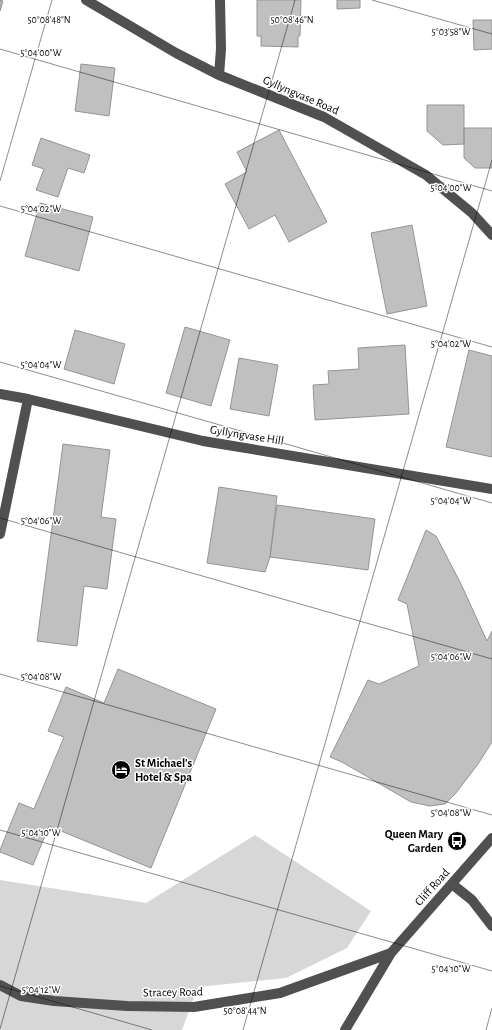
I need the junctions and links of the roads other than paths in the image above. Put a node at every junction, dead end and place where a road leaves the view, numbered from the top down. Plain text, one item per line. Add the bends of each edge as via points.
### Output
1 (86, 0) edge
2 (220, 0) edge
3 (219, 75) junction
4 (492, 235) edge
5 (0, 394) edge
6 (28, 400) junction
7 (492, 489) edge
8 (0, 534) edge
9 (492, 838) edge
10 (452, 884) junction
11 (492, 926) edge
12 (391, 952) junction
13 (0, 985) edge
14 (346, 1030) edge

1 - 3 street, Gyllyngvase Road
2 - 3 street
3 - 4 street, Gyllyngvase Road via 324,117 426,175 472,213
5 - 6 street, Gyllyngvase Hill
6 - 7 street, Gyllyngvase Hill via 203,441
6 - 8 street
9 - 10 street, Cliff Road
10 - 11 street via 472,900
10 - 12 street, Cliff Road
12 - 13 street, Stracey Road via 280,993 194,1007 54,1001 21,996
12 - 14 street, Cliff Road

